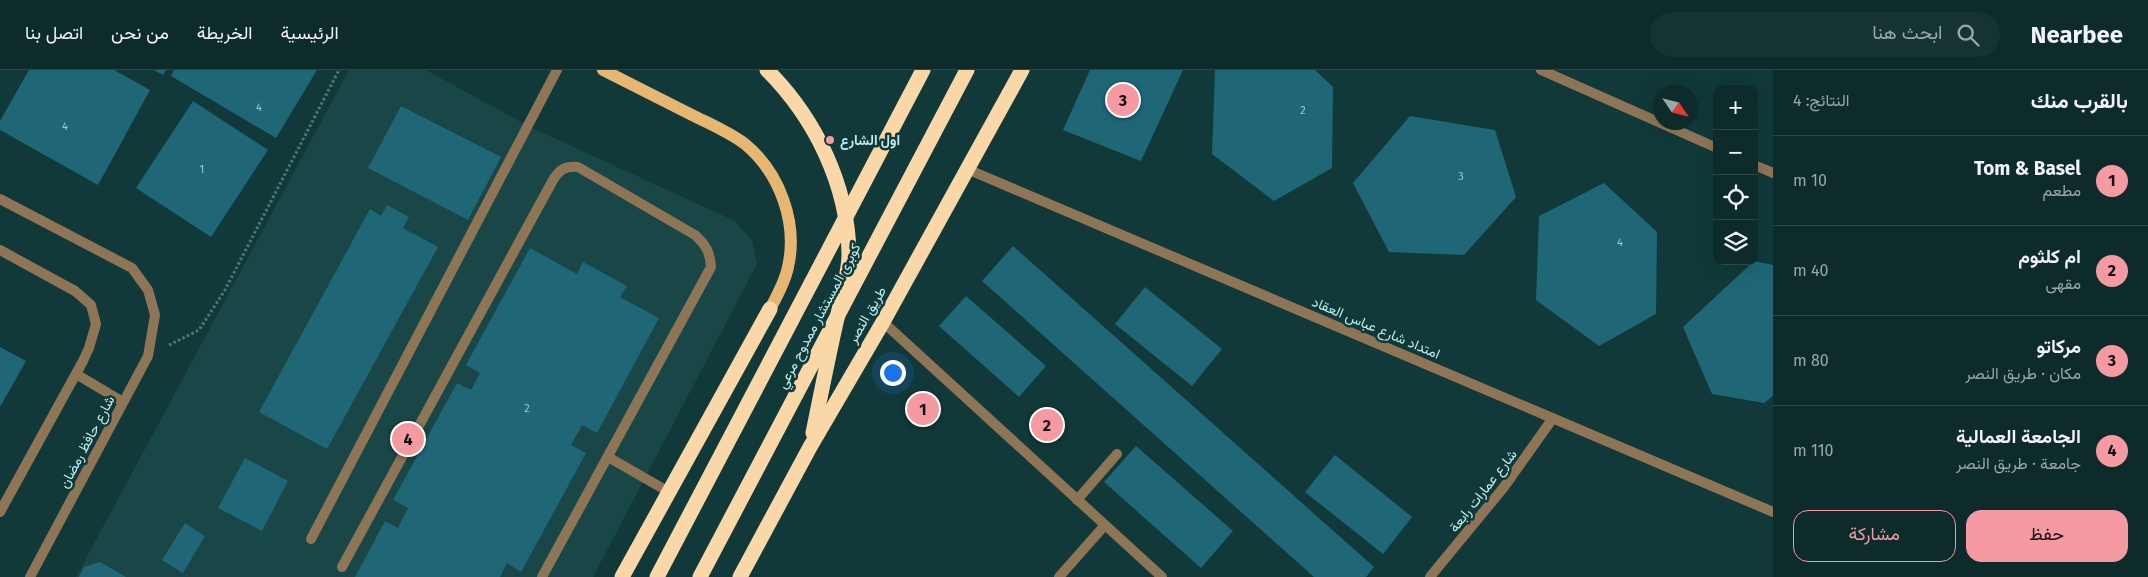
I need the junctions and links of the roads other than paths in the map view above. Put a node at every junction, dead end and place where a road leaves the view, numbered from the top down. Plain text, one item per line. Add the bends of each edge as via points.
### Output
1 (557, 70) edge
2 (604, 70) edge
3 (767, 70) edge
4 (923, 70) edge
5 (967, 70) edge
6 (1022, 70) edge
7 (1541, 70) edge
8 (1713, 146) edge
9 (1758, 167) edge
10 (967, 169) junction
11 (1773, 173) edge
12 (0, 199) edge
13 (0, 250) edge
14 (770, 309) joint
15 (883, 322) junction
16 (76, 374) junction
17 (124, 402) junction
18 (1553, 418) junction
19 (810, 446) junction
20 (1117, 454) dead end
21 (608, 457) junction
22 (668, 492) junction
23 (1077, 500) junction
24 (0, 512) edge
25 (1773, 512) edge
26 (1105, 525) junction
27 (311, 539) dead end
28 (342, 567) dead end
29 (30, 577) edge
30 (542, 577) edge
31 (622, 577) edge
32 (657, 577) edge
33 (700, 577) edge
34 (740, 577) edge
35 (1059, 577) edge
36 (1162, 577) edge
37 (1430, 577) edge

1 - 27 street
2 - 14 main road via 725,131 744,144 770,172 784,200 790,245 788,267
3 - 19 highway via 799,106 815,132 839,190 846,222 849,255
4 - 32 highway, كوبرى المستشار ممدوح مرعي, bridge
5 - 33 highway, كوبرى المستشار ممدوح مرعي, bridge
6 - 10 highway, طريق النصر
7 - 8 street
9 - 11 street
10 - 15 highway, طريق النصر
10 - 18 street, امتداد شارع عباس العقاد
12 - 17 street, شارع حافظ رمضان via 132,268 148,290 156,315 148,356
13 - 16 street via 75,291 91,305 96,324
14 - 22 highway
15 - 19 highway, طريق النصر
15 - 23 street
16 - 17 street
16 - 24 street
17 - 29 street, شارع حافظ رمضان
18 - 25 street, امتداد شارع عباس العقاد
18 - 37 street, شارع عمارات رابعة via 1504,488
19 - 34 highway, طريق النصر
20 - 23 street
21 - 22 street
21 - 28 street via 706,278 711,267 710,254 695,235 578,167 568,166 558,171
21 - 30 street
22 - 31 highway
23 - 26 street
26 - 35 street
26 - 36 street

